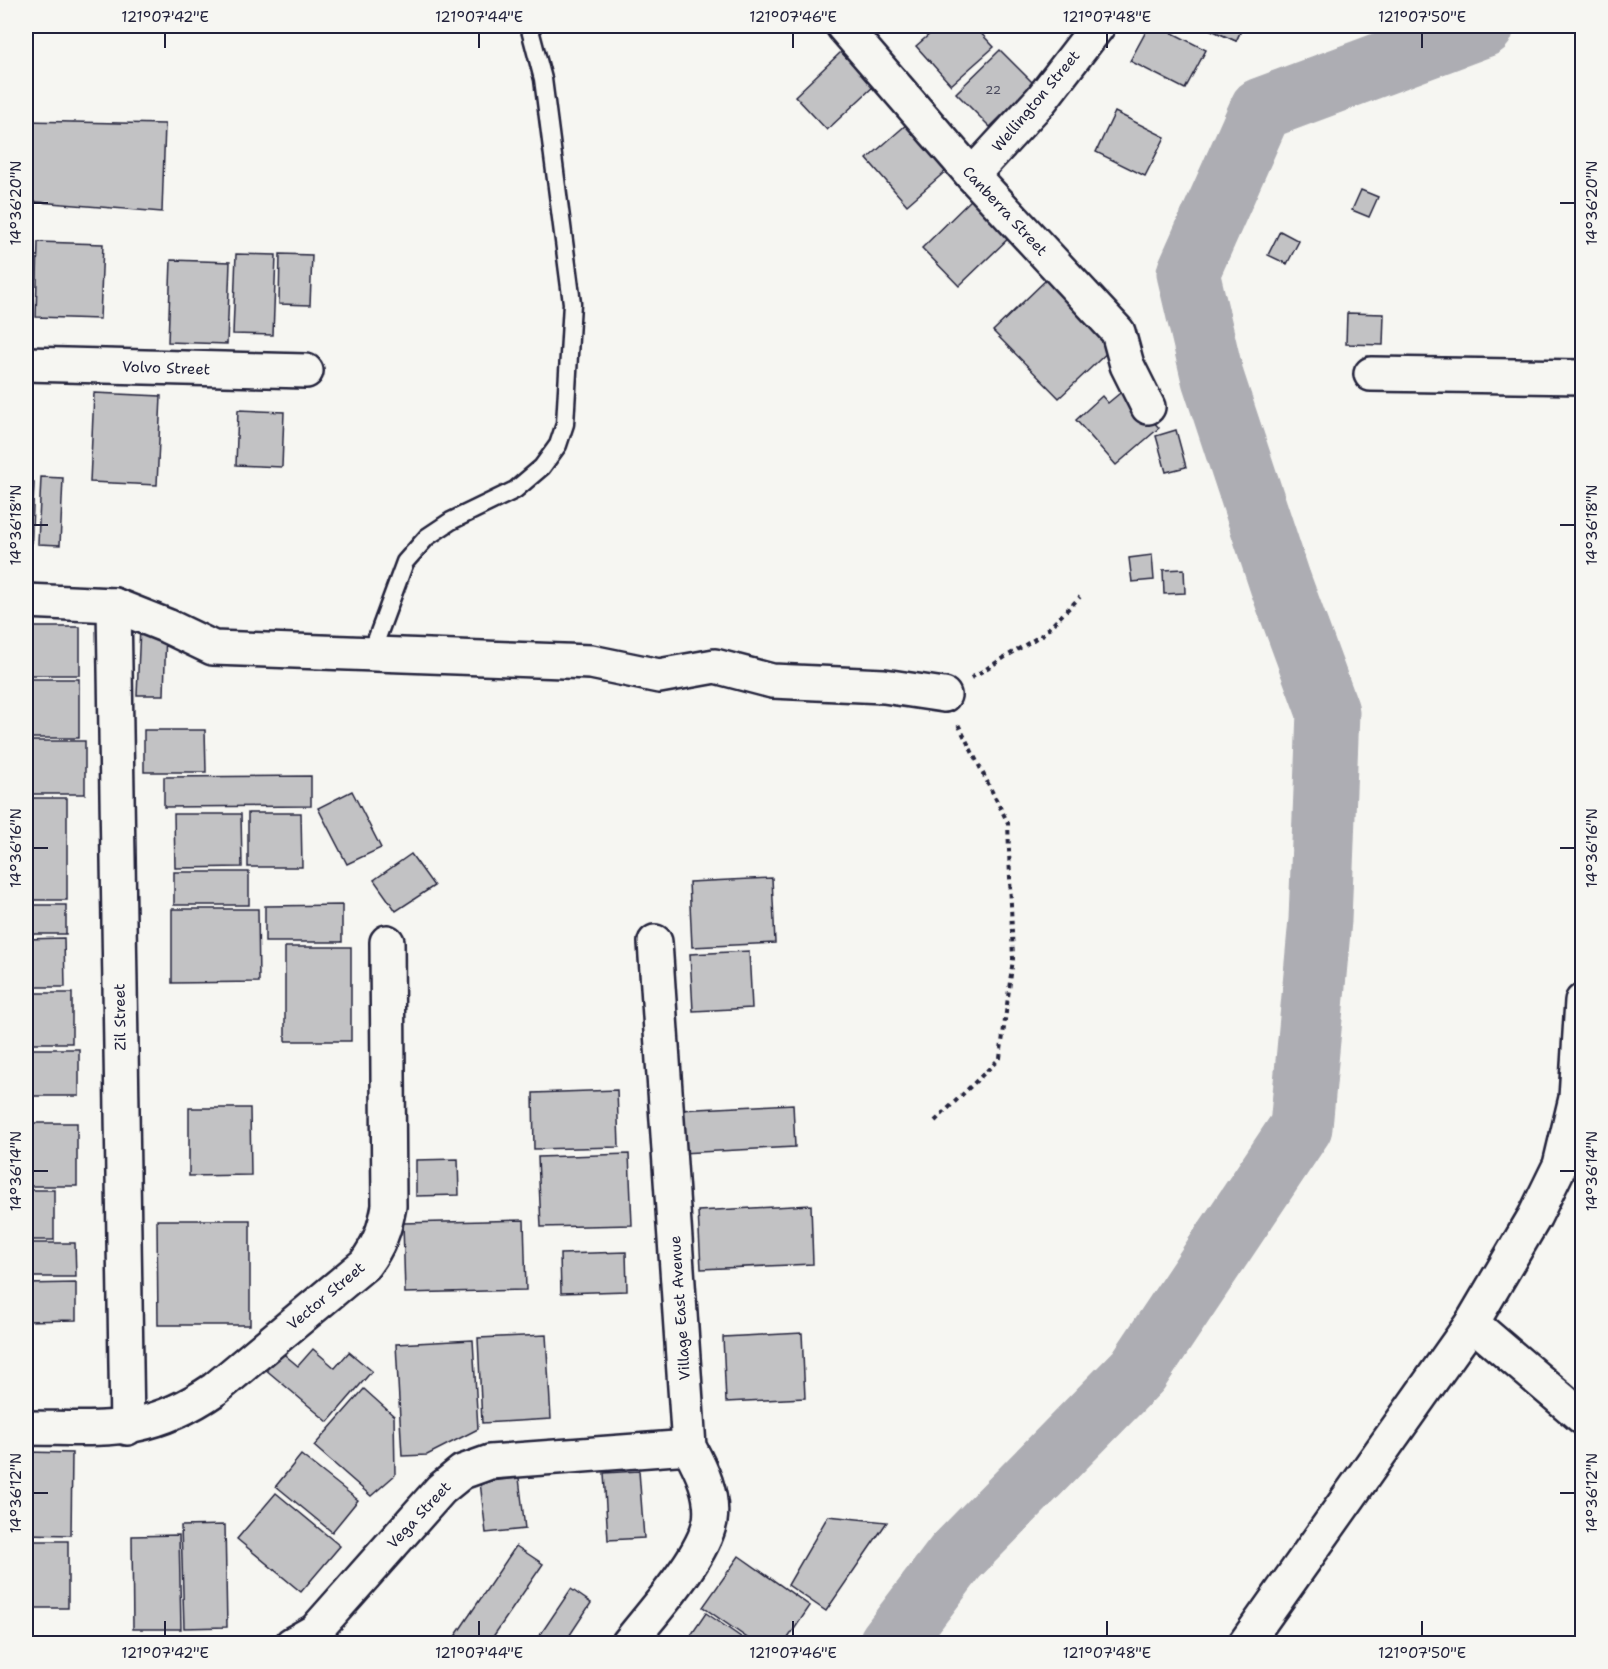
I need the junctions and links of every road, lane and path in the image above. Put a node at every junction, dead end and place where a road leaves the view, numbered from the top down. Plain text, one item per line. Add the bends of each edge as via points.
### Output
1 (529, 26) edge
2 (843, 26) edge
3 (1098, 26) edge
4 (972, 175) junction
5 (26, 364) edge
6 (306, 371) dead end
7 (1371, 374) dead end
8 (1582, 377) edge
9 (1148, 407) dead end
10 (1080, 597) dead end
11 (26, 601) edge
12 (114, 605) junction
13 (371, 654) junction
14 (944, 695) junction
15 (387, 942) dead end
16 (655, 942) dead end
17 (1582, 1001) edge
18 (935, 1121) dead end
19 (1472, 1323) junction
20 (1582, 1417) edge
21 (26, 1428) edge
22 (127, 1428) junction
23 (689, 1447) junction
24 (292, 1644) edge
25 (628, 1644) edge
26 (1245, 1644) edge

1 - 13 lane via 543,79 572,303 565,424 558,444 542,467 514,490 451,521 428,537 405,562
2 - 4 street, Canberra Street
3 - 4 street, Wellington Street via 1041,99
4 - 9 street, Canberra Street via 1118,332 1127,365
5 - 6 street, Volvo Street
7 - 8 street
10 - 14 path via 1043,634
11 - 12 street
12 - 13 street via 213,648
12 - 22 street, Zil Street
13 - 14 street via 591,662 659,676 715,666 772,681 884,686
14 - 18 path via 1008,823 1013,958 1000,1058
15 - 22 street, Vector Street via 389,1206 385,1231 376,1249 365,1264 215,1389 165,1419
16 - 23 street, Village East Avenue
17 - 19 street via 1576,1098 1560,1165
19 - 20 street
19 - 26 street
21 - 22 street, Vector Street
23 - 24 street, Vega Street via 490,1462 462,1472 441,1489 315,1631
23 - 25 street, Village East Avenue via 706,1478 710,1520 702,1546

